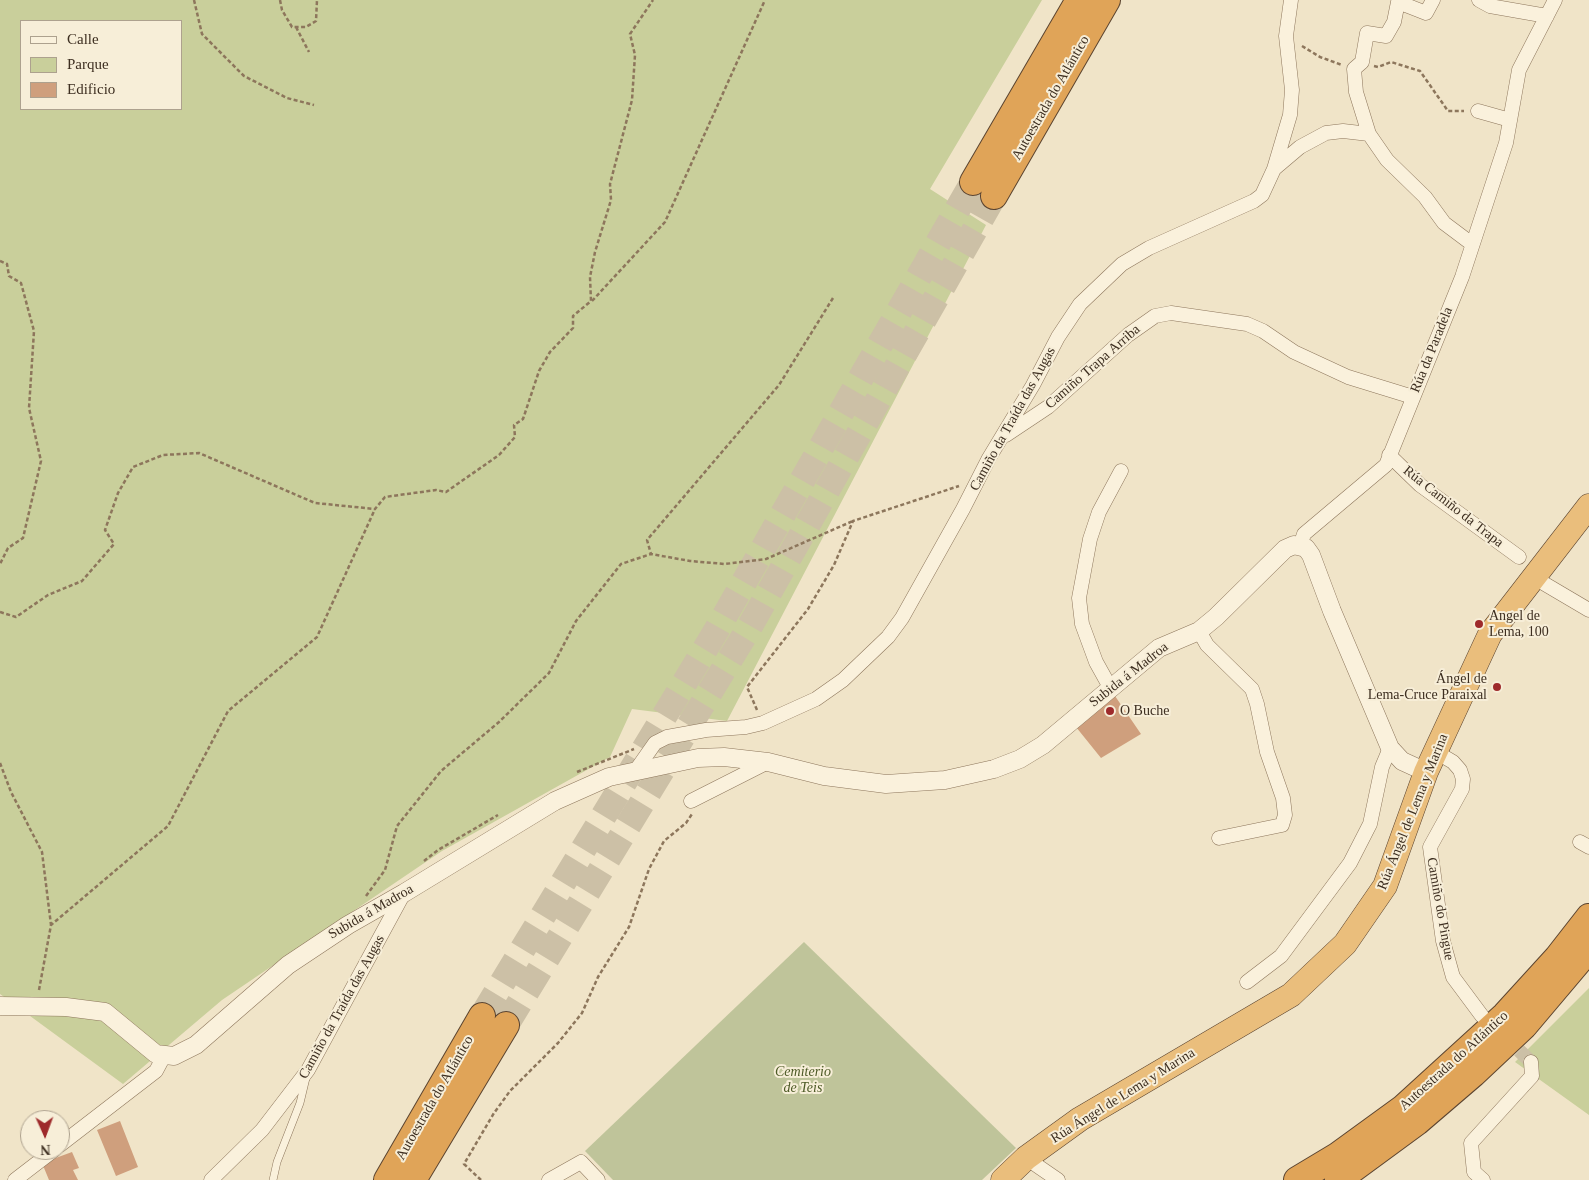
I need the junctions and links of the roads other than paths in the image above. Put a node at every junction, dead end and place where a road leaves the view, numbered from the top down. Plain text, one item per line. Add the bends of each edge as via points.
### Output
1 (1079, 0) edge
2 (1107, 0) edge
3 (1291, 0) edge
4 (1433, 0) edge
5 (1479, 0) edge
6 (1555, 0) edge
7 (1547, 16) junction
8 (1478, 111) dead end
9 (1510, 120) junction
10 (1369, 134) junction
11 (1274, 169) junction
12 (1472, 244) junction
13 (1413, 397) junction
14 (1001, 438) junction
15 (1390, 455) junction
16 (1121, 471) dead end
17 (1589, 506) edge
18 (1300, 546) junction
19 (1519, 558) dead end
20 (1533, 577) junction
21 (1586, 605) edge
22 (1199, 631) junction
23 (1110, 689) junction
24 (1390, 748) junction
25 (768, 762) junction
26 (1431, 762) junction
27 (636, 770) junction
28 (691, 801) road end
29 (1219, 838) dead end
30 (404, 894) junction
31 (1589, 918) edge
32 (1589, 949) edge
33 (1247, 982) dead end
34 (0, 1006) edge
35 (1482, 1016) dead end
36 (164, 1056) junction
37 (1531, 1062) dead end
38 (308, 1070) junction
39 (70, 1137) edge
40 (1026, 1158) junction
41 (41, 1160) edge
42 (15, 1180) edge
43 (211, 1180) edge
44 (273, 1180) edge
45 (387, 1180) edge
46 (413, 1180) edge
47 (549, 1180) edge
48 (598, 1180) edge
49 (1003, 1180) edge
50 (1058, 1180) edge
51 (1297, 1180) edge
52 (1338, 1180) edge
53 (1483, 1180) edge

1 - 2 highway, Autoestrada do Atlántico via 984,189
3 - 11 street, Camiño da Traída das Augas via 1286,36 1292,90 1290,115
4 - 10 street via 1426,13 1398,2 1394,22 1386,36 1367,33 1358,65 1356,92
5 - 7 street via 1490,6
6 - 7 street, Rúa da Paradela
7 - 9 street, Rúa da Paradela via 1519,70
8 - 9 street
9 - 12 street, Rúa da Paradela via 1506,143
10 - 11 street via 1326,133 1300,147
10 - 12 street via 1387,160 1425,197 1444,222
11 - 14 street, Camiño da Traída das Augas via 1267,187 1254,201 1149,248 1122,264 1080,304
12 - 13 street, Rúa da Paradela
13 - 14 street, Camiño Trapa Arriba via 1348,377 1294,352 1247,324 1171,313 1156,316 1128,335 1048,407
13 - 15 street, Rúa da Paradela
14 - 27 street, Camiño da Traída das Augas via 912,602 888,637 843,680 816,700 763,723 666,737 655,743
15 - 18 street, Rúa da Paradela via 1386,465 1304,534
15 - 19 street, Rúa Camiño da Trapa via 1420,484
16 - 23 street via 1099,512 1090,539 1079,598 1085,632
17 - 20 highway, Rúa Ángel de Lema y Marina
18 - 22 street, Subida á Madroa via 1294,545 1285,550
18 - 24 street via 1311,555
20 - 21 street
20 - 26 highway, Rúa Ángel de Lema y Marina via 1490,634
22 - 23 street, Subida á Madroa via 1159,648
22 - 29 street via 1207,645 1252,689 1285,814 1282,825
23 - 25 street, Subida á Madroa via 1043,745 1020,759 964,776 914,784 864,783
24 - 26 street via 1402,761
24 - 33 street via 1382,767 1370,824 1350,863 1281,956
25 - 27 street, Subida á Madroa via 698,758
25 - 28 street
26 - 35 street, Camiño do Pingue via 1453,762 1463,779 1462,789 1430,847 1443,941 1453,977
26 - 40 highway, Rúa Ángel de Lema y Marina via 1385,886 1345,944 1291,995 1080,1119
27 - 30 street, Subida á Madroa via 555,801
30 - 36 street, Subida á Madroa via 348,925 288,965 196,1045 174,1056
30 - 38 street, Camiño da Traída das Augas
31 - 51 highway, Autoestrada do Atlántico via 1505,1015 1410,1102 1337,1156
32 - 52 highway, Autoestrada do Atlántico via 1524,1026 1473,1074 1417,1122
34 - 36 street via 105,1012 148,1049
36 - 39 street via 156,1071
37 - 53 street via 1532,1076 1471,1143 1474,1172
38 - 43 street, Camiño da Traída das Augas via 262,1130
38 - 44 lane
40 - 49 highway, Rúa Ángel de Lema y Marina
40 - 50 street
41 - 42 street
45 - 46 highway, Autoestrada do Atlántico via 494,1021
47 - 48 street via 581,1162

